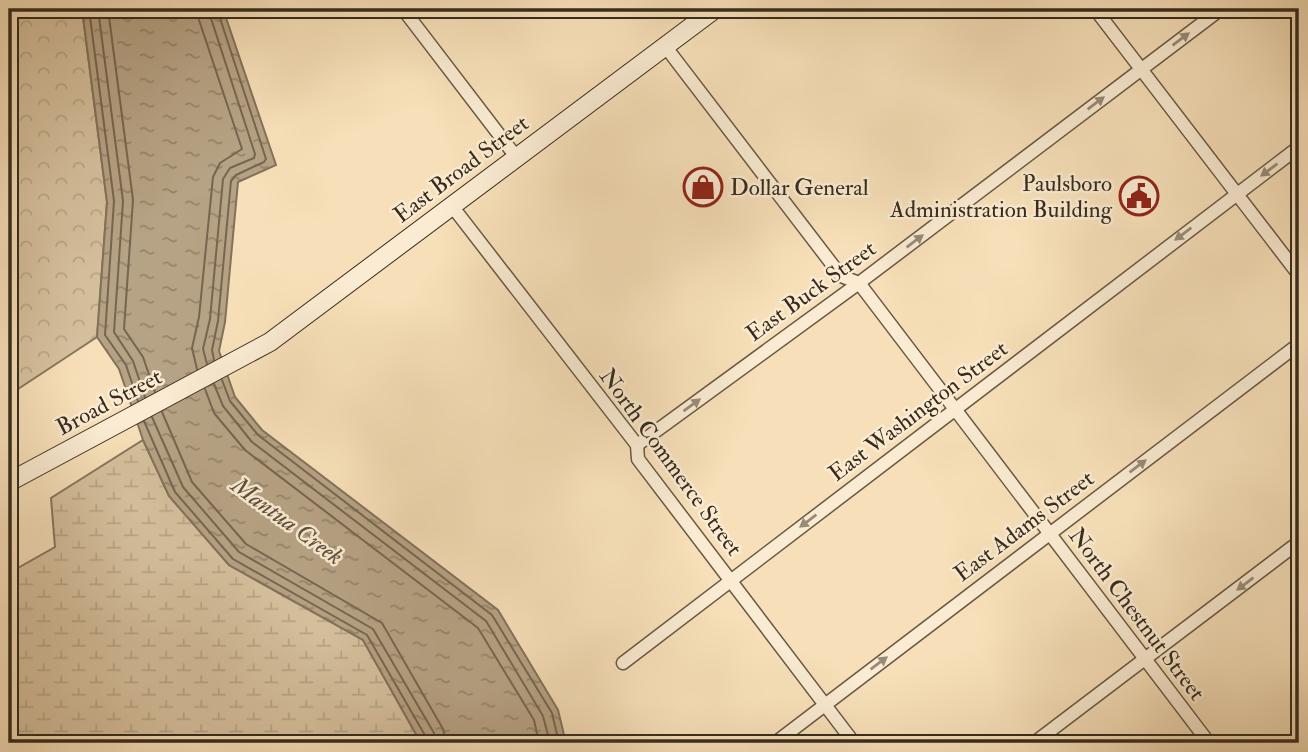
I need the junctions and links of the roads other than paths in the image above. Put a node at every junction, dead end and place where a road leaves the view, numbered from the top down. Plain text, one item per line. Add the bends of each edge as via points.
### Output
1 (403, 9) edge
2 (715, 9) edge
3 (1095, 9) edge
4 (1221, 9) edge
5 (665, 46) junction
6 (1142, 68) junction
7 (1299, 147) edge
8 (517, 158) junction
9 (1238, 193) junction
10 (452, 206) junction
11 (1299, 275) edge
12 (859, 283) junction
13 (1299, 344) edge
14 (232, 364) joint
15 (955, 409) junction
16 (637, 445) junction
17 (9, 482) edge
18 (1050, 533) junction
19 (1299, 542) edge
20 (730, 581) junction
21 (1145, 659) junction
22 (623, 663) dead end
23 (825, 705) junction
24 (775, 743) edge
25 (854, 743) edge
26 (1034, 743) edge
27 (1209, 743) edge

1 - 8 street
2 - 5 main road, East Broad Street
3 - 6 street
6 -> 4 street, East Buck Street
5 - 8 main road, East Broad Street
5 - 12 street, North Chestnut Street via 841,276
6 - 9 street
12 -> 6 street, East Buck Street
7 -> 9 street, East Washington Street
8 - 10 main road, East Broad Street
9 - 11 street
9 -> 15 street, East Washington Street
10 - 14 main road, East Broad Street via 302,320
10 - 16 street, North Commerce Street
12 - 15 street, North Chestnut Street
16 -> 12 street, East Buck Street
18 -> 13 street, East Adams Street
14 - 17 main road, Broad Street
15 - 18 street, North Chestnut Street
15 -> 20 street, East Washington Street
16 - 20 street, North Commerce Street via 638,459
18 - 21 street, North Chestnut Street
23 -> 18 street, East Adams Street
19 -> 21 street
20 - 22 street, East Washington Street
20 - 23 street, North Commerce Street
21 - 26 street
21 - 27 street, North Chestnut Street
23 - 24 street, East Adams Street
23 - 25 street, North Commerce Street

